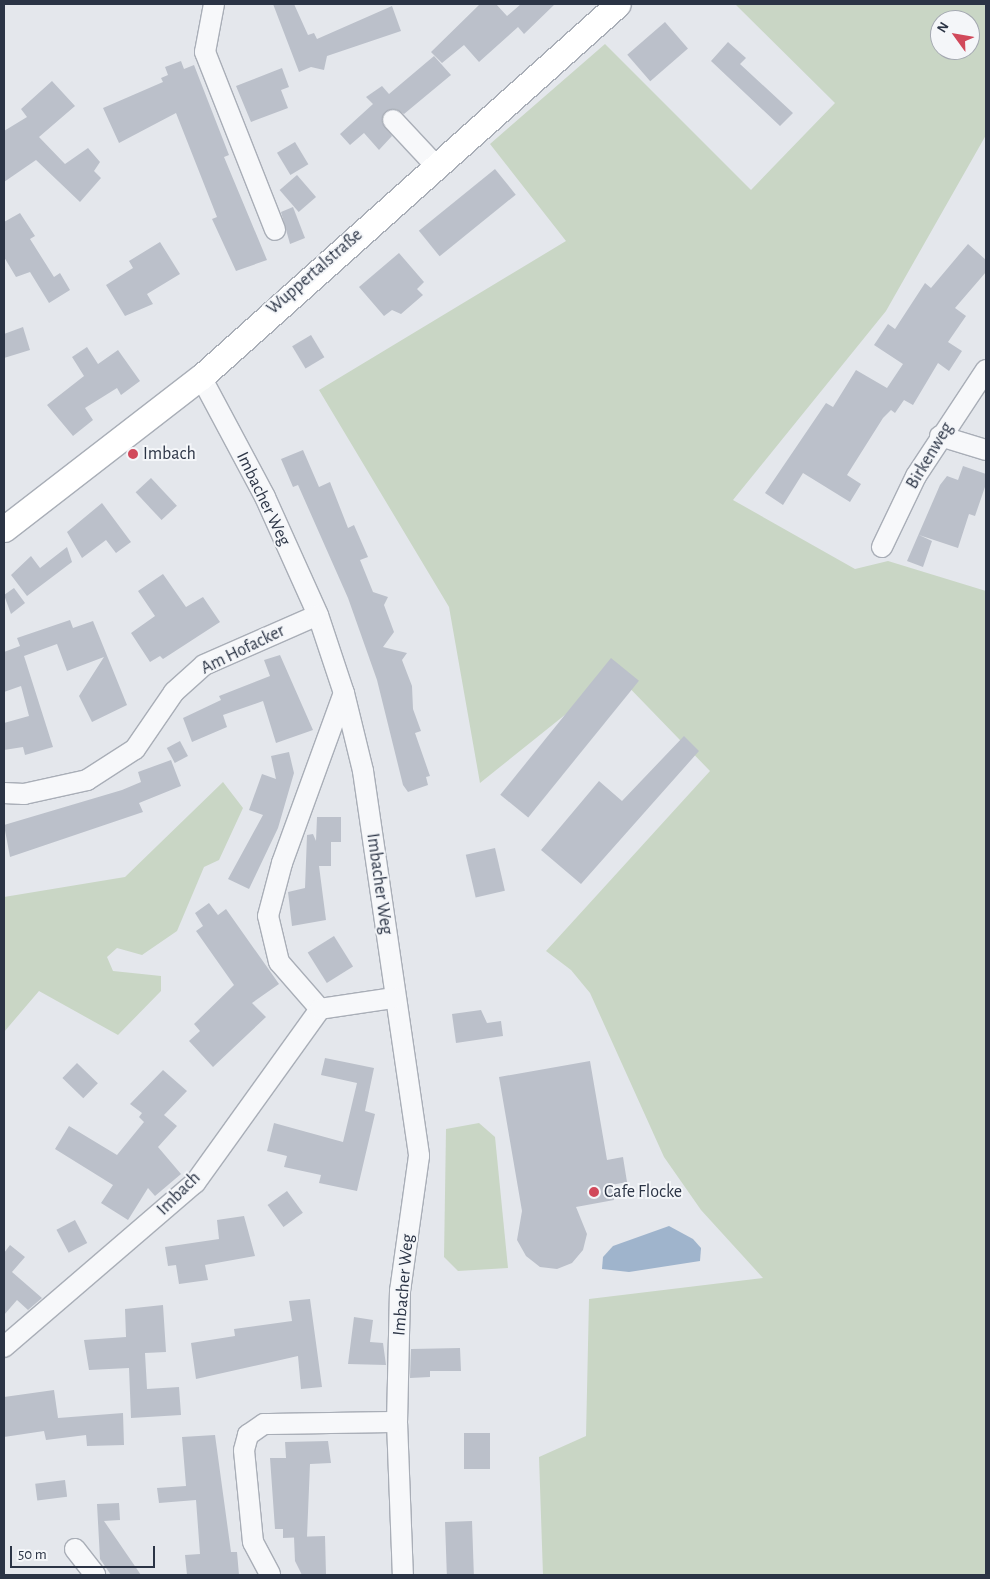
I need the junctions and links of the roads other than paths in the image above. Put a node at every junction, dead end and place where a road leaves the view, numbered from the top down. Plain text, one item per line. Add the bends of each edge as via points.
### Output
1 (214, 4) edge
2 (618, 4) edge
3 (393, 120) dead end
4 (436, 166) junction
5 (276, 230) dead end
6 (986, 370) edge
7 (200, 377) junction
8 (940, 436) junction
9 (986, 450) edge
10 (4, 529) edge
11 (882, 547) dead end
12 (318, 615) junction
13 (344, 693) junction
14 (4, 793) edge
15 (394, 998) junction
16 (320, 1009) junction
17 (4, 1347) edge
18 (397, 1422) junction
19 (75, 1549) dead end
20 (270, 1574) dead end
21 (95, 1575) edge
22 (403, 1575) edge

1 - 5 street via 205,52
2 - 4 main road, Wuppertalstraße
3 - 4 street
4 - 7 main road, Wuppertalstraße
6 - 8 street, Birkenweg
7 - 10 main road, Wuppertalstraße
7 - 12 street, Imbacher Weg via 265,497
8 - 9 street
8 - 11 street, Birkenweg
12 - 13 street, Imbacher Weg
12 - 14 street, Am Hofacker via 204,665 174,692 135,750 87,780 24,794
13 - 15 street, Imbacher Weg via 363,771
13 - 16 street via 282,863 268,916 279,962
15 - 16 street
15 - 18 street, Imbacher Weg via 419,1156 400,1291
16 - 17 street, Imbach via 195,1183
18 - 20 street via 264,1424 248,1435 244,1450 253,1542
18 - 22 street, Imbacher Weg
19 - 21 street

